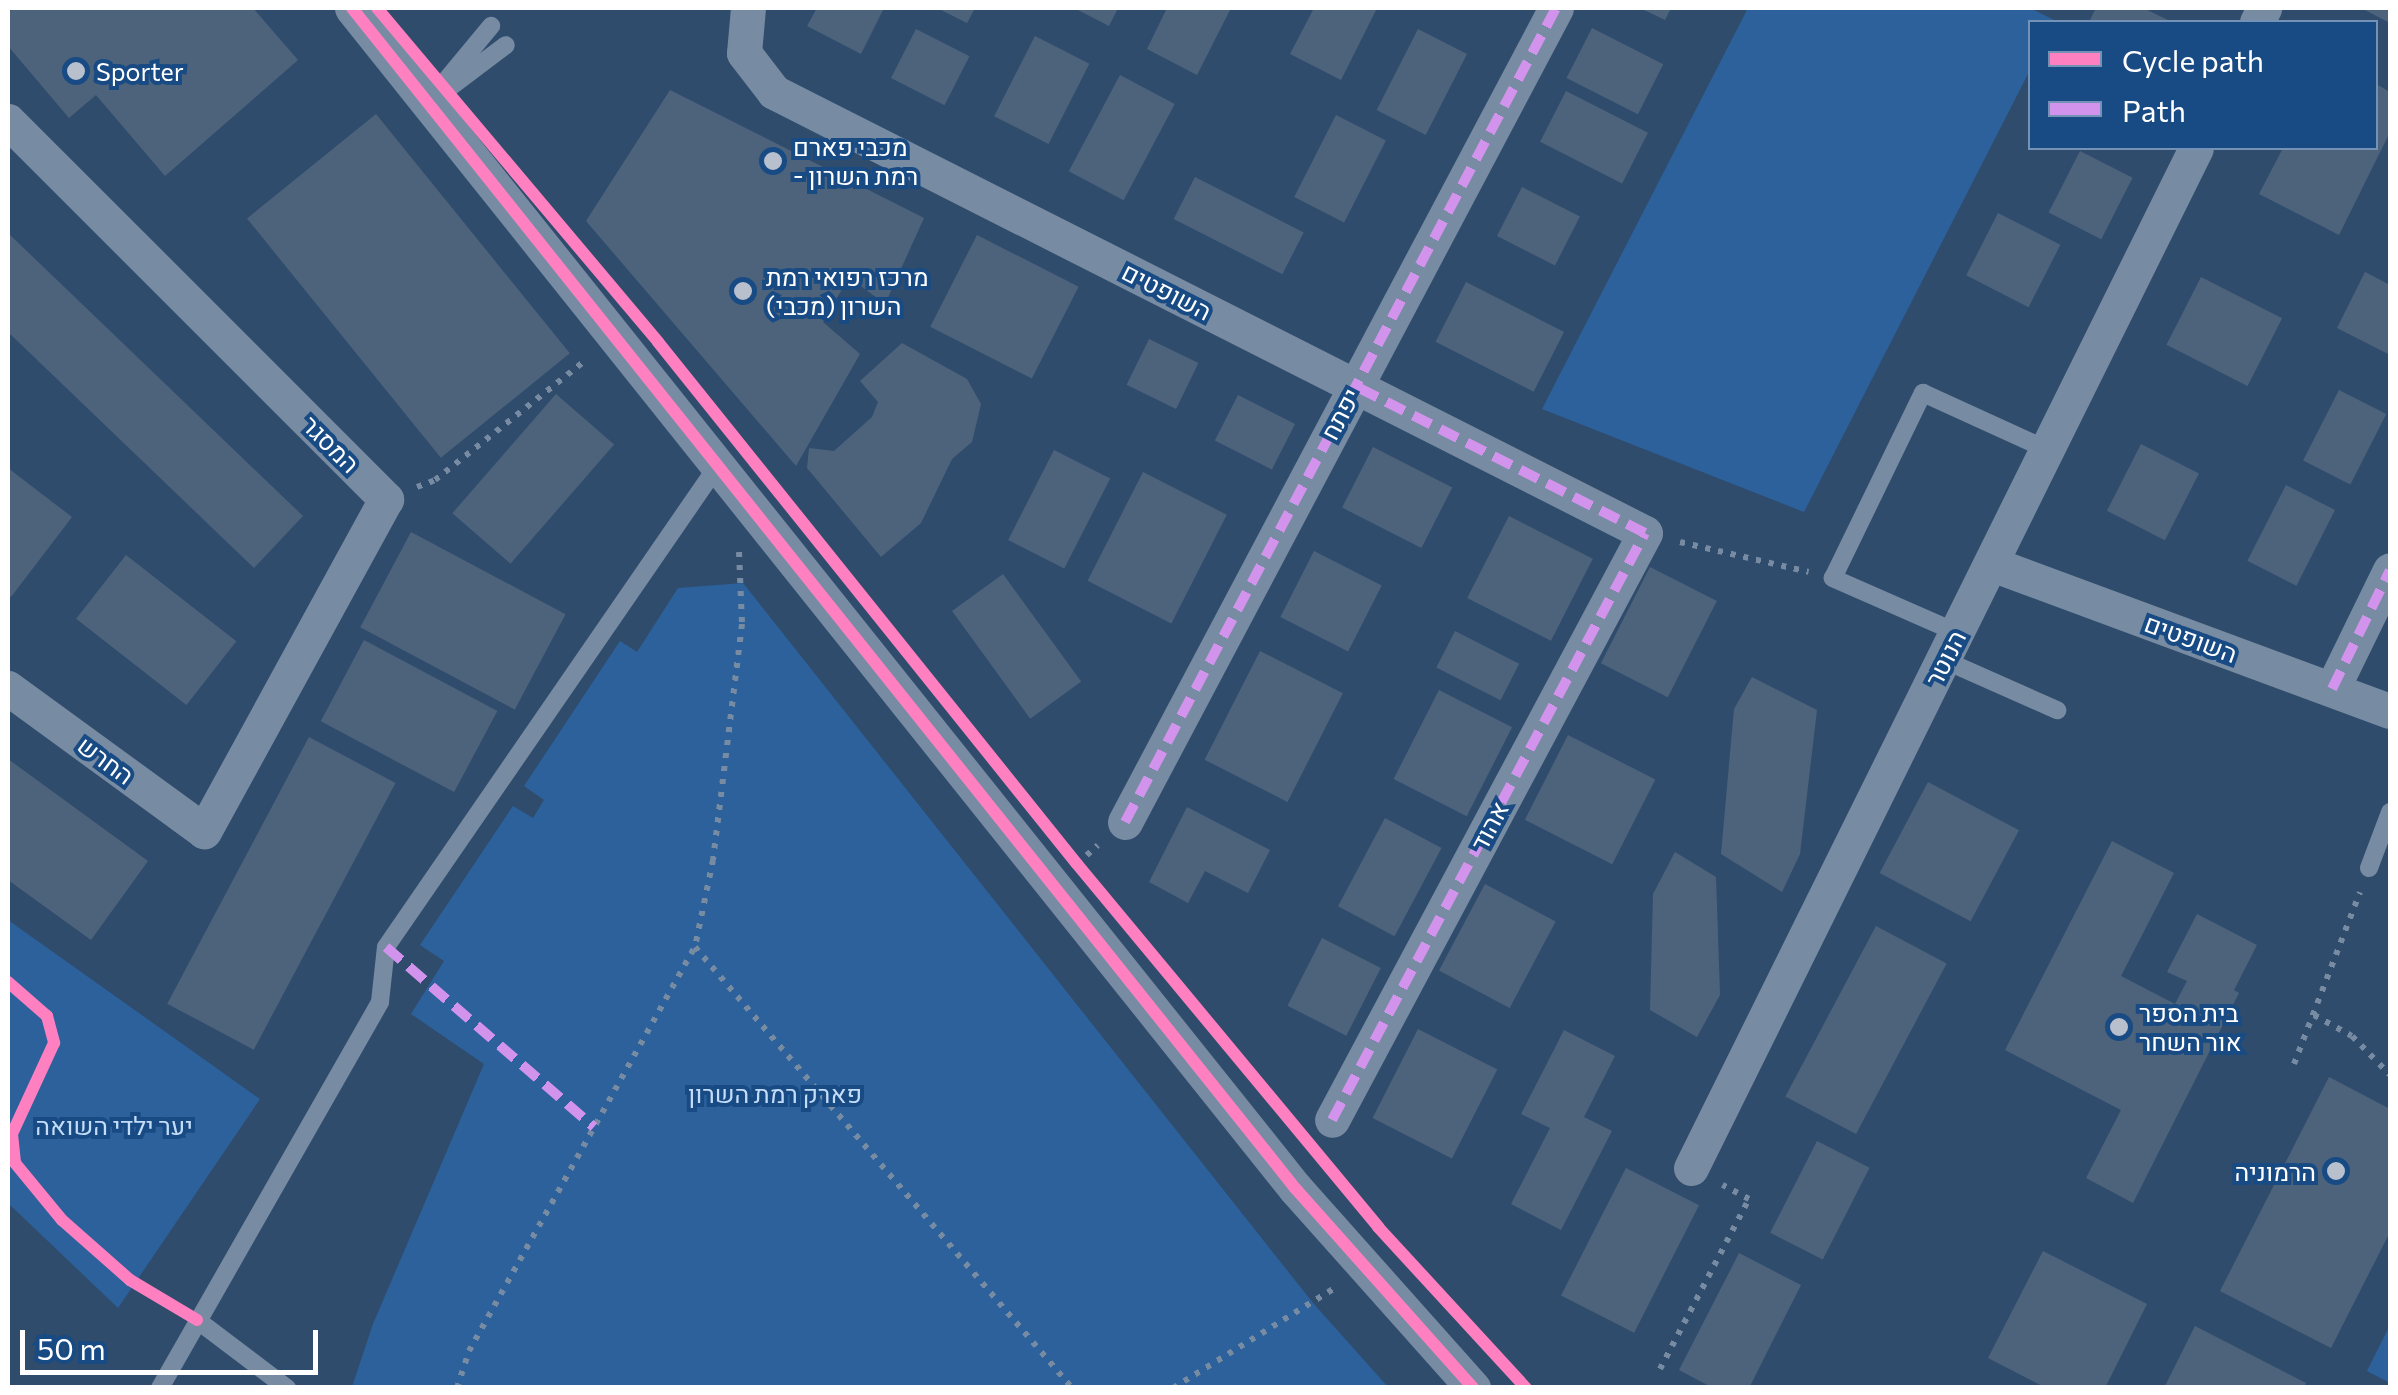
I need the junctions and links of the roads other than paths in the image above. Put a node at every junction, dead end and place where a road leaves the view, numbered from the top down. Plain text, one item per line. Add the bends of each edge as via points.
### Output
1 (352, 8) edge
2 (748, 8) edge
3 (1556, 8) edge
4 (491, 26) dead end
5 (506, 44) dead end
6 (428, 102) junction
7 (8, 121) edge
8 (2195, 150) edge
9 (1355, 386) junction
10 (2048, 450) junction
11 (718, 465) junction
12 (1645, 533) joint
13 (1992, 564) junction
14 (2390, 570) edge
15 (1951, 646) junction
16 (8, 688) edge
17 (2332, 689) junction
18 (2057, 710) dead end
19 (2390, 711) edge
20 (2390, 812) edge
21 (1126, 822) road end
22 (204, 831) joint
23 (2369, 868) road end
24 (1332, 1120) dead end
25 (1691, 1168) dead end
26 (196, 1320) junction
27 (160, 1388) edge
28 (287, 1388) edge
29 (1473, 1388) edge

1 - 6 street
2 - 9 street, השופטים via 744,54 774,92
3 - 9 street, יפתח
4 - 6 lane
5 - 6 lane
6 - 11 street
7 - 22 street, המסגר via 386,499
8 - 10 street, הנוטר
9 - 12 street, השופטים
9 - 21 street, יפתח
10 - 13 street, הנוטר
10 - 15 lane via 1923,393 1834,578
11 - 26 lane via 386,947 380,1002
11 - 29 street via 1065,874 1295,1188
12 - 24 street, אהוד
13 - 15 street, הנוטר
13 - 17 street, השופטים
14 - 17 street
15 - 18 lane
15 - 25 street, הנוטר
16 - 22 street, החרש
17 - 19 street, השופטים
20 - 23 lane
26 - 27 lane
26 - 28 lane

